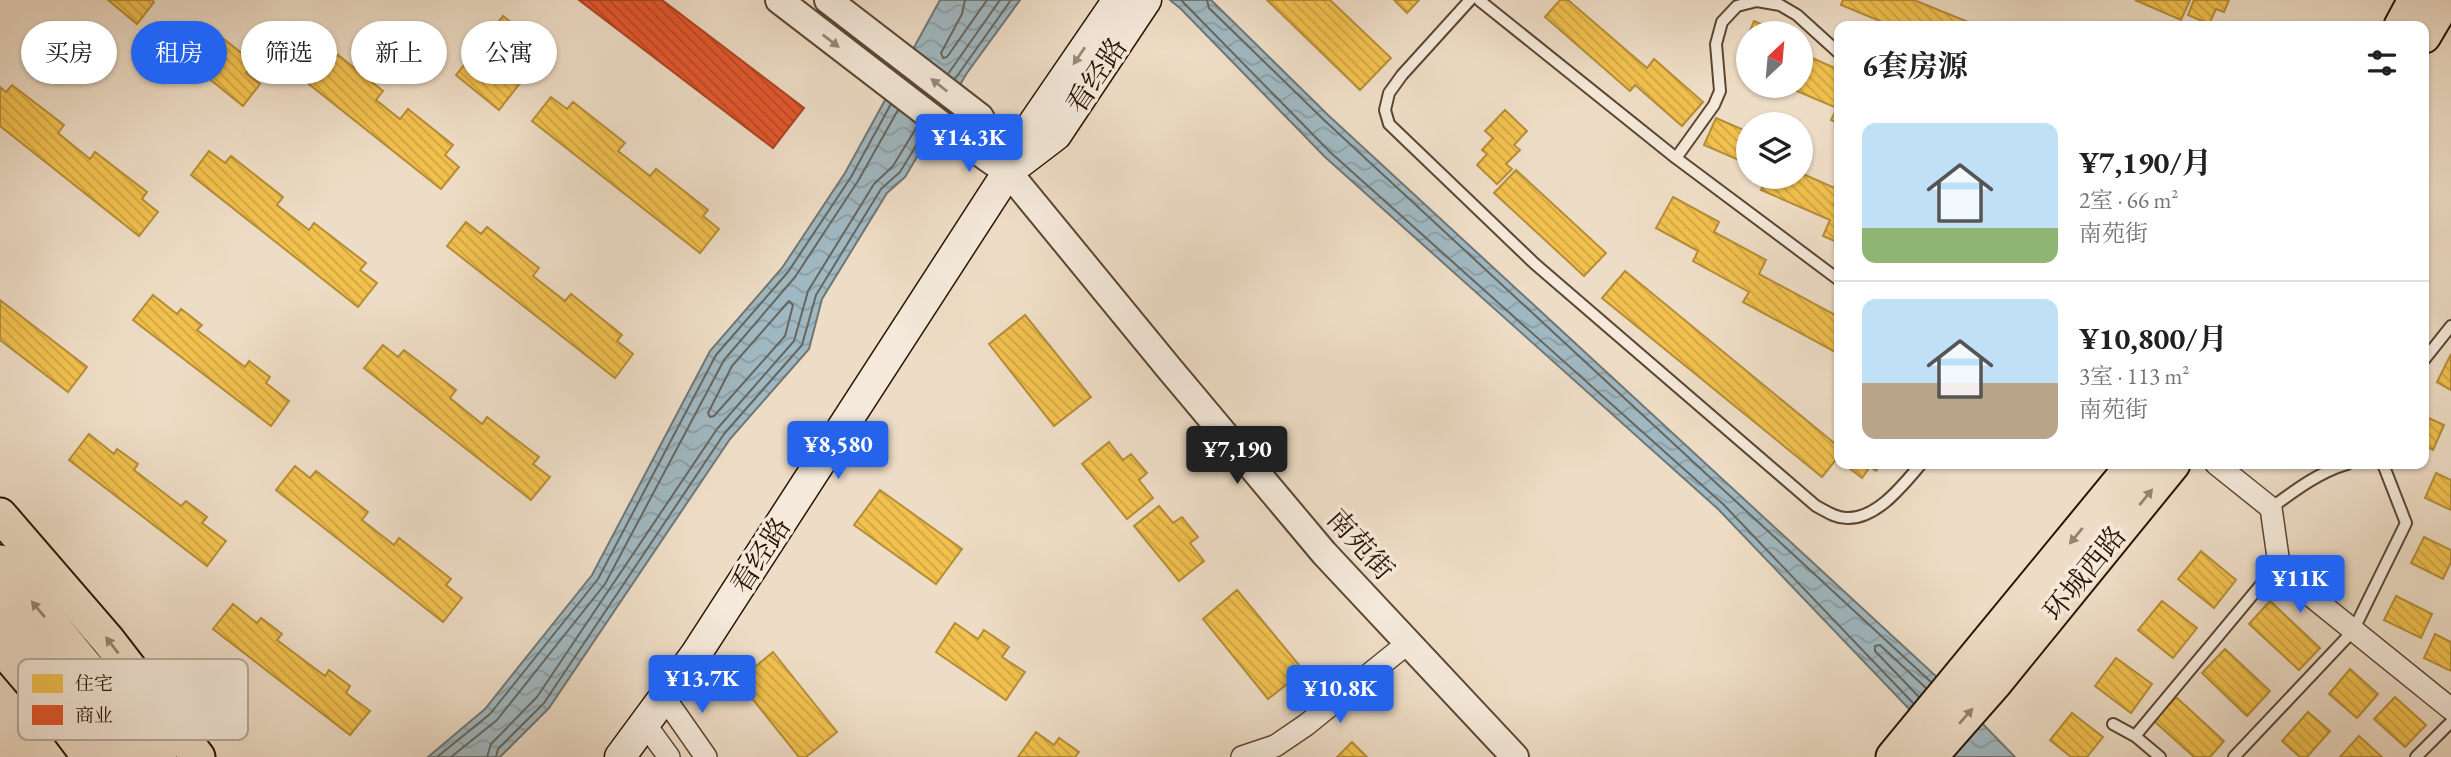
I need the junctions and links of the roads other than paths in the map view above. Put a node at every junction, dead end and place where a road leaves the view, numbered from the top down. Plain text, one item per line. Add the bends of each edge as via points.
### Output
1 (779, 0) edge
2 (828, 0) edge
3 (1118, 0) edge
4 (1146, 0) edge
5 (1470, 0) edge
6 (1479, 0) edge
7 (2415, 0) edge
8 (2445, 0) edge
9 (2404, 21) edge
10 (2429, 27) edge
11 (1834, 48) edge
12 (1676, 159) junction
13 (1008, 172) junction
14 (1834, 276) edge
15 (2451, 327) edge
16 (2429, 354) edge
17 (1916, 469) edge
18 (2130, 469) edge
19 (2169, 469) edge
20 (2222, 469) edge
21 (2333, 469) edge
22 (2385, 469) edge
23 (2272, 508) junction
24 (0, 514) edge
25 (0, 563) edge
26 (2279, 563) junction
27 (0, 607) edge
28 (2353, 631) junction
29 (1408, 643) junction
30 (0, 646) edge
31 (43, 659) edge
32 (79, 659) edge
33 (123, 659) edge
34 (18, 667) edge
35 (1982, 675) junction
36 (664, 697) junction
37 (2451, 709) edge
38 (2451, 722) edge
39 (645, 724) junction
40 (2113, 724) dead end
41 (2135, 736) junction
42 (76, 740) edge
43 (111, 740) edge
44 (145, 740) edge
45 (185, 740) edge
46 (1927, 746) edge
47 (89, 757) edge
48 (125, 757) edge
49 (159, 757) edge
50 (198, 757) edge
51 (620, 757) edge
52 (668, 757) edge
53 (706, 757) edge
54 (1242, 757) edge
55 (1514, 757) edge
56 (1893, 757) edge
57 (2160, 757) edge
58 (2234, 757) edge
59 (2416, 757) edge

1 -> 13 street, 南苑街
13 -> 2 street, 南苑街 via 975,112
3 -> 13 main road, 看经路 via 1031,127
4 - 13 main road, 看经路 via 1056,135
5 - 17 lane via 1389,93 1385,110 1389,124 1535,264 1816,506 1848,519 1871,511
6 - 12 lane
7 - 9 main road
8 - 10 main road
11 - 12 lane via 1780,5 1757,1 1737,6 1722,22 1716,44 1720,90
12 - 14 lane
13 - 29 street, 南苑街 via 1298,522
13 - 36 main road, 看经路
15 - 16 lane
18 -> 35 main road, 环城西路
35 -> 19 main road, 环城西路
20 - 23 street
21 - 23 lane
22 - 28 lane via 2406,523
23 - 26 street
33 -> 24 main road
32 -> 25 highway
26 - 28 street via 2280,571
26 - 41 lane
27 - 31 highway
28 - 37 street
28 - 58 lane
29 - 54 street via 1306,725 1275,746
29 - 55 street, 南苑街
30 - 34 main road
35 - 46 main road
36 - 39 main road, 看经路
36 - 53 street
38 - 59 lane
39 - 51 main road, 看经路
39 - 52 street
40 - 41 lane
41 - 57 lane
42 - 47 main road
43 - 48 highway
49 -> 44 highway
50 -> 45 main road
46 - 56 main road

